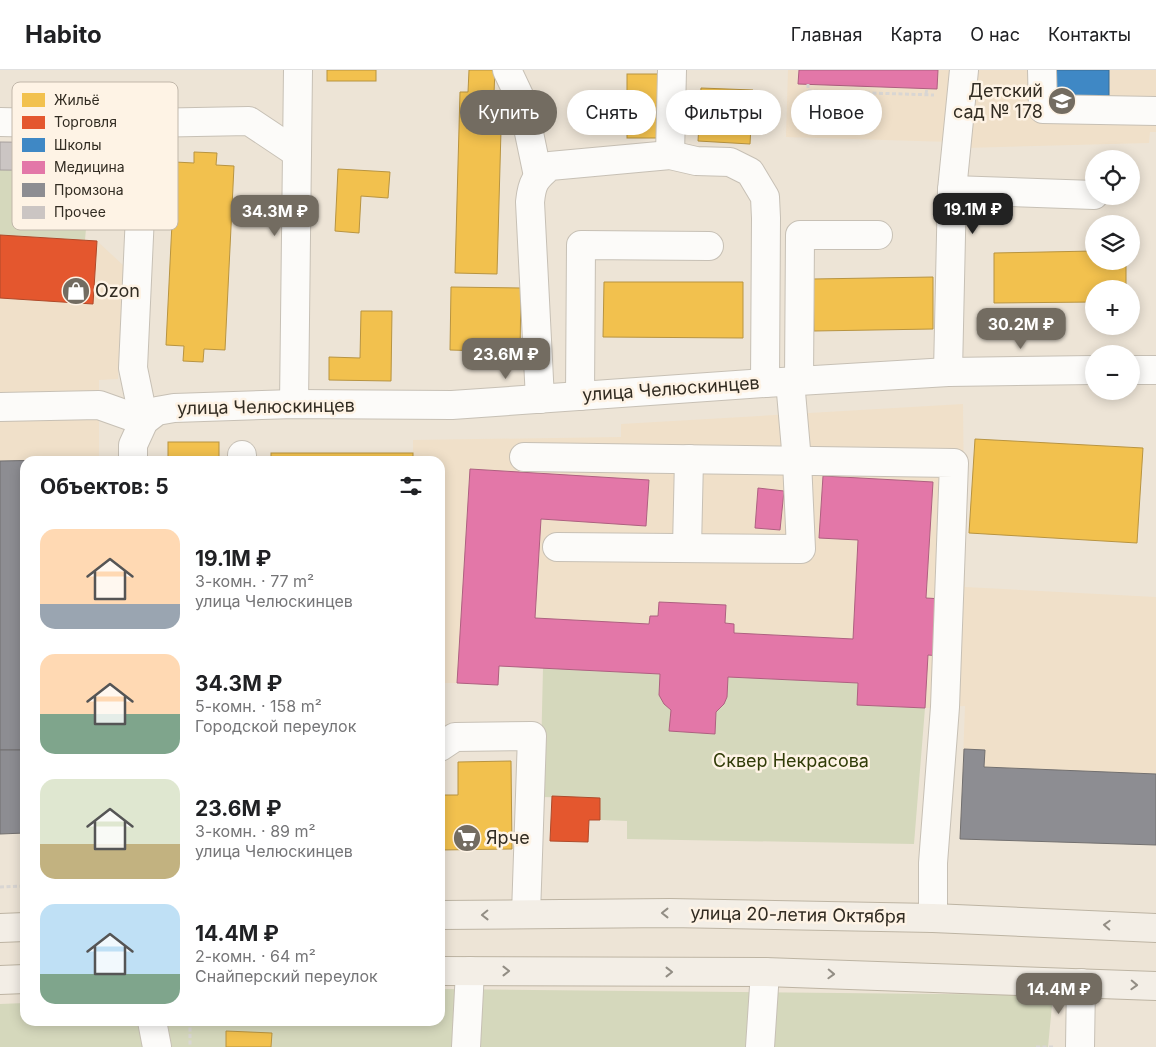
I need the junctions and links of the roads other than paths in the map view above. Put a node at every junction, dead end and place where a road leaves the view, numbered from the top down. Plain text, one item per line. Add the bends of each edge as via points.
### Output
1 (298, 70) edge
2 (507, 70) edge
3 (672, 70) edge
4 (1042, 70) edge
5 (963, 83) edge
6 (1156, 111) edge
7 (178, 122) edge
8 (297, 153) junction
9 (670, 155) junction
10 (538, 176) junction
11 (952, 190) junction
12 (1085, 195) edge
13 (139, 230) edge
14 (878, 235) dead end
15 (709, 246) dead end
16 (1085, 370) edge
17 (1140, 370) edge
18 (1156, 370) edge
19 (948, 372) junction
20 (785, 382) junction
21 (580, 396) junction
22 (540, 399) junction
23 (294, 404) junction
24 (0, 407) edge
25 (144, 421) junction
26 (133, 456) edge
27 (524, 457) dead end
28 (689, 459) junction
29 (797, 461) junction
30 (558, 547) dead end
31 (687, 548) junction
32 (445, 743) edge
33 (526, 914) junction
34 (445, 916) edge
35 (933, 918) junction
36 (20, 927) edge
37 (0, 928) edge
38 (1156, 928) edge
39 (445, 971) edge
40 (470, 971) junction
41 (765, 972) junction
42 (20, 979) edge
43 (0, 980) edge
44 (1081, 982) junction
45 (1156, 986) edge
46 (153, 1026) edge
47 (157, 1047) edge
48 (466, 1047) edge
49 (760, 1047) edge
50 (1080, 1047) edge

1 - 8 street
2 - 10 street via 523,104
3 - 9 street
4 - 6 street via 1043,110
5 - 11 street
7 - 8 street via 249,121
8 - 23 street
9 - 10 street via 550,166
9 - 20 street via 696,161 730,162 750,172 765,197
10 - 22 street via 532,186 530,202
11 - 12 street
11 - 19 street
13 - 25 street via 133,368
14 - 20 street via 800,235
15 - 21 street via 581,245
16 - 19 street, улица Челюскинцев
17 - 18 street
19 - 20 street, улица Челюскинцев
20 - 21 street, улица Челюскинцев
20 - 29 street
21 - 22 street, улица Челюскинцев
22 - 23 street, улица Челюскинцев via 452,406
23 - 25 street, улица Челюскинцев via 174,408 157,411
24 - 25 street via 99,405
25 - 26 street via 134,445
27 - 28 street
28 - 29 street
28 - 31 street
29 - 31 street via 800,549
29 - 35 street via 954,463
30 - 31 street
32 - 33 street via 455,736 532,736
33 -> 34 main road, улица 20-летия Октября
35 -> 33 main road, улица 20-летия Октября
38 -> 35 main road, улица 20-летия Октября
36 - 37 main road
39 - 40 main road
40 -> 41 main road
40 - 48 street
41 -> 44 main road
41 - 49 street
42 - 43 main road
44 -> 45 main road
44 - 50 street
46 - 47 street

